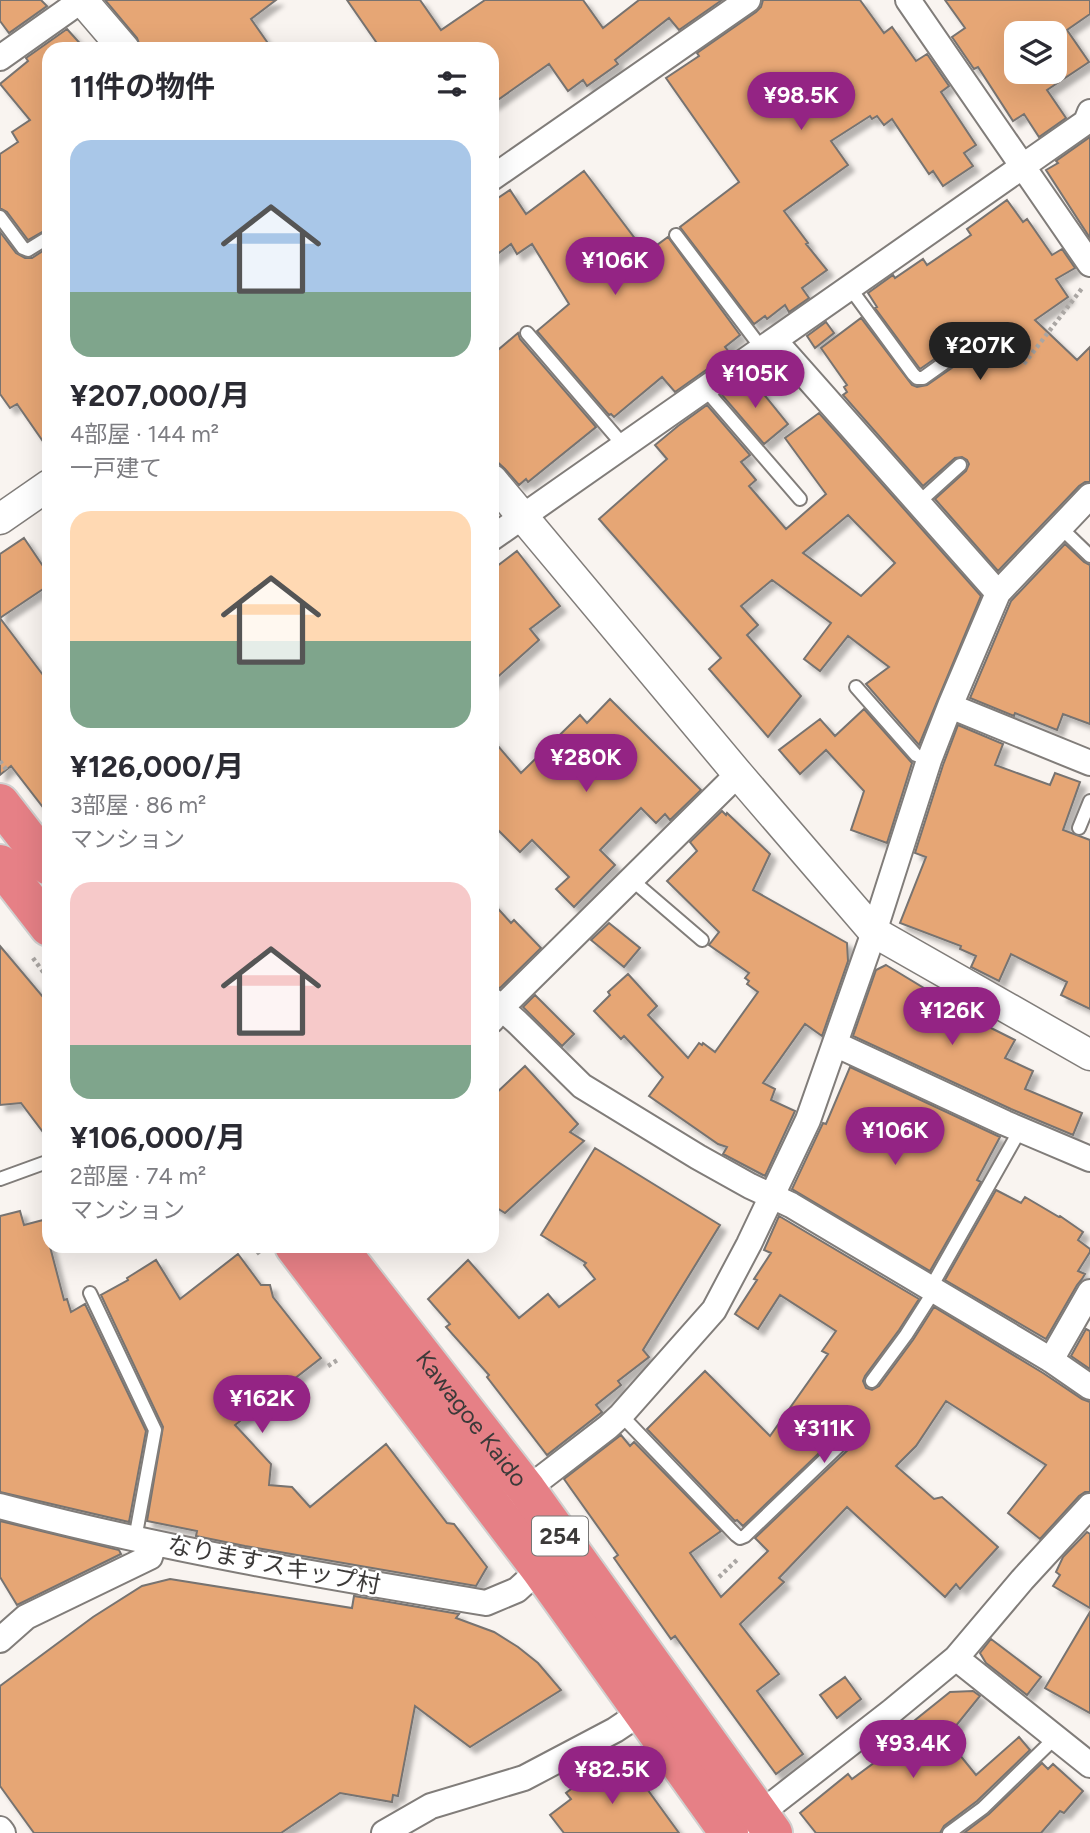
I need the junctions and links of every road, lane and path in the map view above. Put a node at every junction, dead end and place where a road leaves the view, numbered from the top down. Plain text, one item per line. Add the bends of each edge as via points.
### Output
1 (82, 0) edge
2 (748, 0) edge
3 (908, 0) edge
4 (118, 42) edge
5 (0, 58) edge
6 (1090, 112) edge
7 (1023, 166) junction
8 (499, 172) edge
9 (0, 217) edge
10 (676, 235) dead end
11 (42, 241) edge
12 (1090, 264) edge
13 (1090, 282) edge
14 (850, 288) junction
15 (527, 333) dead end
16 (769, 345) junction
17 (951, 358) dead end
18 (1024, 364) dead end
19 (705, 389) junction
20 (624, 446) junction
21 (960, 465) dead end
22 (499, 488) edge
23 (42, 490) edge
24 (1090, 496) edge
25 (800, 499) dead end
26 (918, 503) junction
27 (523, 516) junction
28 (0, 519) edge
29 (1060, 527) junction
30 (499, 533) edge
31 (1090, 556) edge
32 (998, 593) junction
33 (856, 687) dead end
34 (950, 706) junction
35 (929, 760) junction
36 (1090, 763) edge
37 (738, 774) junction
38 (1090, 801) edge
39 (0, 803) edge
40 (1079, 828) dead end
41 (42, 857) edge
42 (0, 864) edge
43 (632, 880) junction
44 (42, 918) edge
45 (874, 932) junction
46 (702, 940) dead end
47 (499, 1005) edge
48 (499, 1013) edge
49 (835, 1044) junction
50 (1090, 1055) edge
51 (1020, 1130) junction
52 (1090, 1159) edge
53 (42, 1164) edge
54 (0, 1179) edge
55 (771, 1195) junction
56 (299, 1253) edge
57 (342, 1253) edge
58 (932, 1290) junction
59 (1090, 1292) edge
60 (90, 1293) dead end
61 (339, 1358) dead end
62 (1051, 1360) junction
63 (328, 1366) dead end
64 (872, 1381) dead end
65 (1090, 1387) edge
66 (621, 1415) junction
67 (856, 1427) dead end
68 (527, 1490) junction
69 (0, 1506) edge
70 (1090, 1506) edge
71 (495, 1511) junction
72 (145, 1541) junction
73 (540, 1569) junction
74 (0, 1640) edge
75 (956, 1658) junction
76 (642, 1712) junction
77 (1055, 1738) junction
78 (1090, 1765) edge
79 (749, 1828) edge
80 (0, 1829) edge
81 (3, 1833) edge
82 (384, 1833) edge
83 (949, 1833) edge

1 - 4 street
1 - 5 street
2 - 8 street
3 - 7 street
6 - 7 street via 1086,122
7 - 12 street
7 - 14 street
9 - 11 lane via 23,248 28,250
10 - 16 lane
13 - 18 path
14 - 16 street
14 - 17 lane via 912,374 923,378
15 - 20 lane
16 - 19 street
16 - 26 street
19 - 20 street
19 - 25 lane
20 - 27 street
21 - 26 lane
22 - 27 street
23 - 28 street
24 - 29 street
26 - 32 street
27 - 30 street
27 - 37 street
29 - 31 lane
29 - 32 street
32 - 34 street
33 - 35 lane via 916,755
34 - 35 street
34 - 36 street
35 - 45 street
37 - 43 street
37 - 45 street
38 - 40 lane
39 - 41 highway
42 - 44 highway
43 - 46 lane
43 - 47 street
45 - 49 street
45 - 50 street
48 - 55 street via 582,1086 698,1157
49 - 51 street
49 - 55 street via 808,1120
51 - 52 street
51 - 58 lane
53 - 54 lane
55 - 58 street
55 - 66 street via 714,1310
56 - 71 highway, Kawagoe Kaido / 254
57 - 68 highway, Kawagoe Kaido / 254
58 - 62 street
58 - 64 lane
59 - 62 street
60 - 72 lane via 155,1430
61 - 63 path
62 - 65 street
66 - 67 lane via 740,1538
66 - 68 street
68 - 71 street
68 - 79 highway, Kawagoe Kaido / 254
69 - 72 street, なりますスキップ村
70 - 75 street
71 - 73 highway, Kawagoe Kaido / 254
72 - 73 street, なりますスキップ村 via 486,1603 517,1590
72 - 74 street via 150,1557 26,1617
73 - 76 highway, Kawagoe Kaido / 254
75 - 77 street
75 - 79 street
76 - 79 highway, Kawagoe Kaido / 254
76 - 82 street via 524,1778 431,1806
77 - 78 street
77 - 83 lane via 983,1808
80 - 81 street

